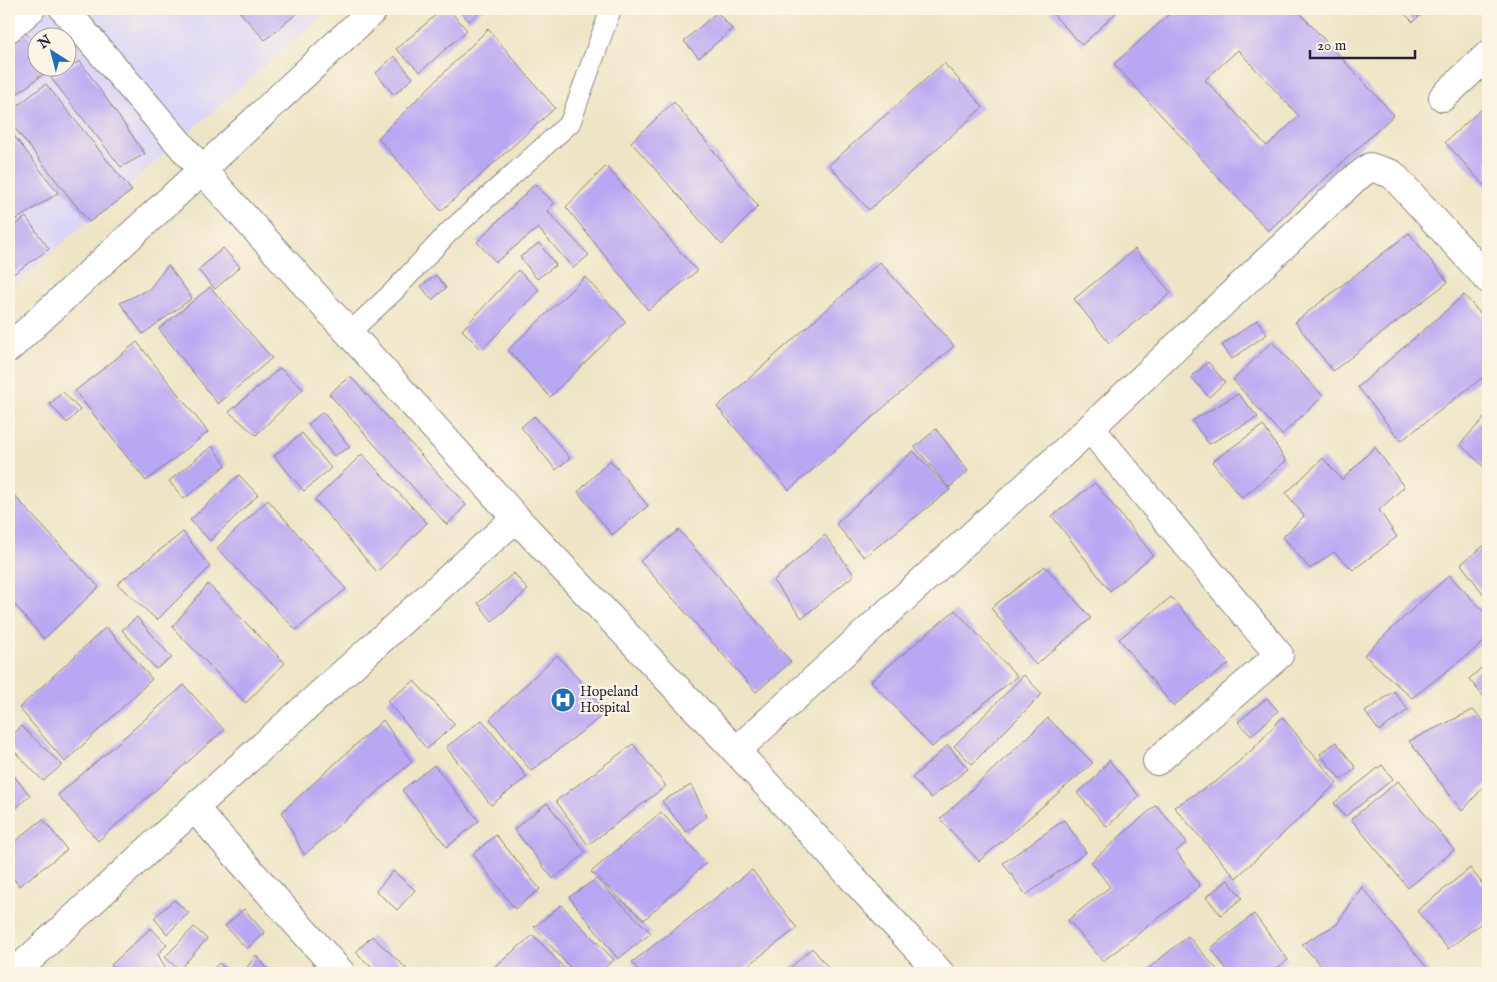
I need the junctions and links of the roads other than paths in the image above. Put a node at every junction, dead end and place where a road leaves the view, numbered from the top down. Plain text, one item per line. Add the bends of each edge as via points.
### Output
1 (31, 9) edge
2 (64, 9) edge
3 (374, 9) edge
4 (611, 9) edge
5 (9, 28) edge
6 (1488, 55) edge
7 (1443, 97) dead end
8 (202, 170) junction
9 (1488, 279) edge
10 (350, 332) junction
11 (9, 348) edge
12 (1090, 428) junction
13 (516, 518) junction
14 (736, 750) junction
15 (1157, 761) dead end
16 (194, 808) junction
17 (14, 973) edge
18 (341, 973) edge
19 (940, 973) edge

1 - 5 street
2 - 8 street
3 - 8 street
4 - 10 lane via 570,123 449,232
6 - 7 street
8 - 10 street
8 - 11 street
9 - 12 street via 1392,174 1370,167
10 - 13 street
12 - 14 street
12 - 15 street via 1279,655
13 - 14 street
13 - 16 street
14 - 19 street
16 - 17 street
16 - 18 street

